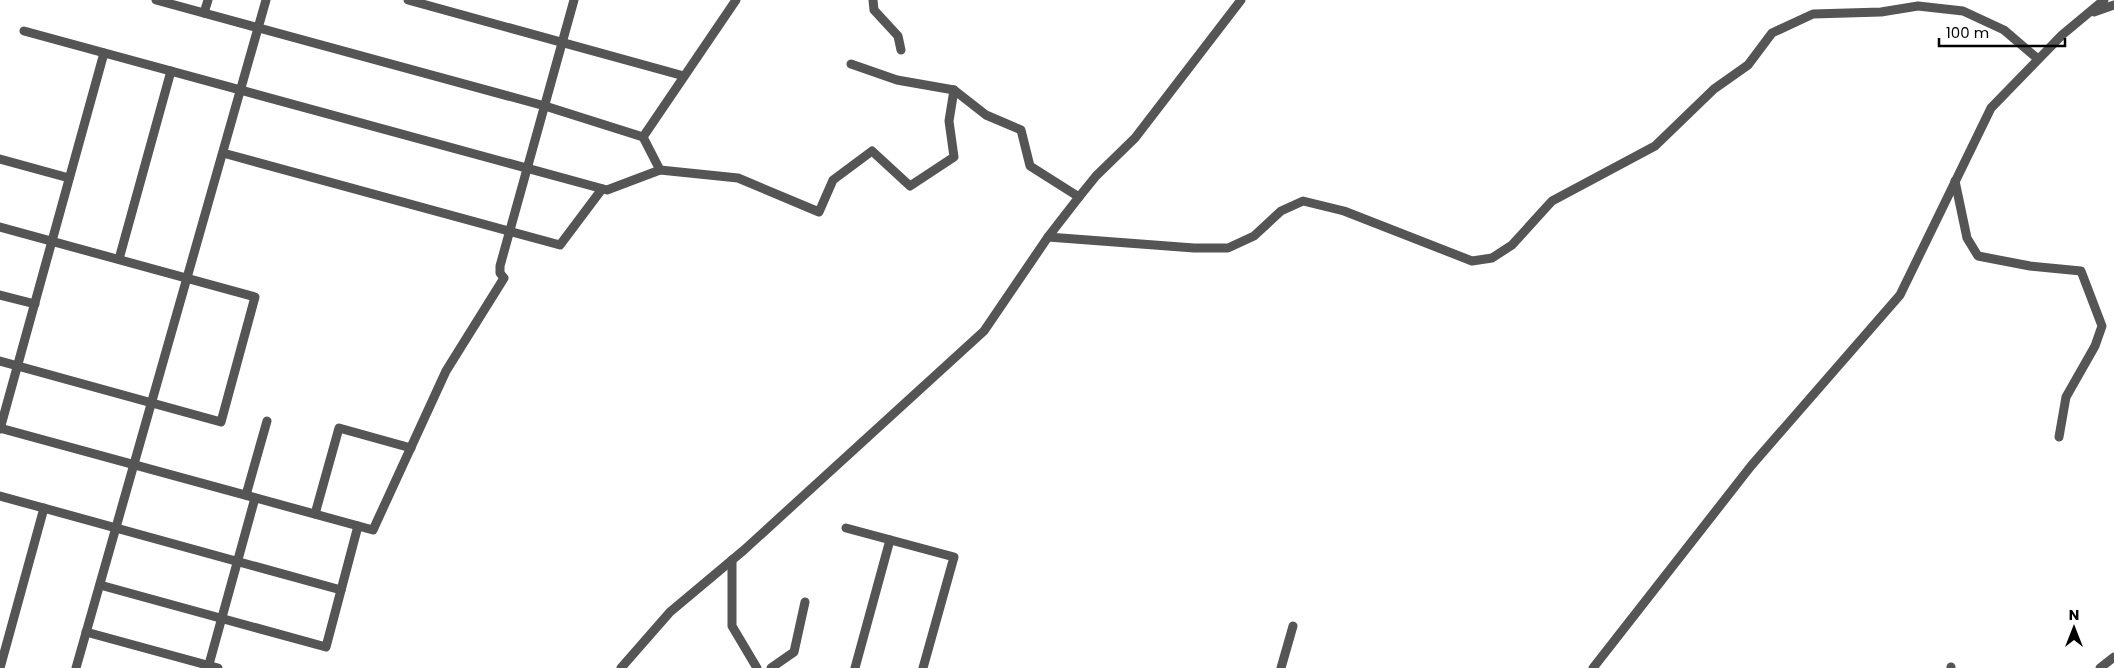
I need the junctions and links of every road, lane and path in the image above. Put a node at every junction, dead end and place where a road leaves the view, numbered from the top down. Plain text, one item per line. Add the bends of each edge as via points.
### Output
1 (156, 0) edge
2 (208, 0) edge
3 (266, 0) edge
4 (408, 0) edge
5 (444, 0) edge
6 (574, 0) edge
7 (736, 0) edge
8 (873, 0) edge
9 (1241, 0) edge
10 (2104, 0) edge
11 (2114, 5) edge
12 (442, 10) junction
13 (204, 13) junction
14 (2091, 13) junction
15 (258, 28) junction
16 (24, 32) dead end
17 (562, 43) junction
18 (901, 50) dead end
19 (104, 53) junction
20 (2038, 59) junction
21 (851, 64) dead end
22 (171, 71) junction
23 (684, 76) junction
24 (240, 90) junction
25 (954, 90) junction
26 (545, 106) junction
27 (643, 137) junction
28 (222, 153) junction
29 (0, 159) edge
30 (527, 169) junction
31 (660, 170) junction
32 (69, 178) junction
33 (1954, 181) junction
34 (602, 189) junction
35 (1079, 197) junction
36 (0, 227) edge
37 (510, 231) junction
38 (1048, 237) junction
39 (52, 241) junction
40 (119, 259) junction
41 (187, 278) junction
42 (0, 295) edge
43 (35, 304) junction
44 (0, 362) edge
45 (17, 366) junction
46 (152, 403) junction
47 (267, 421) dead end
48 (0, 428) edge
49 (2059, 438) dead end
50 (411, 448) junction
51 (134, 465) junction
52 (0, 496) edge
53 (251, 497) junction
54 (44, 508) junction
55 (315, 514) junction
56 (358, 526) junction
57 (116, 528) junction
58 (846, 528) dead end
59 (890, 540) junction
60 (732, 560) junction
61 (238, 561) junction
62 (100, 585) junction
63 (341, 590) junction
64 (805, 602) dead end
65 (222, 618) junction
66 (1293, 626) dead end
67 (0, 632) edge
68 (86, 632) junction
69 (10, 634) junction
70 (2114, 657) edge
71 (212, 667) edge
72 (0, 668) edge
73 (76, 668) edge
74 (621, 668) edge
75 (757, 668) edge
76 (771, 668) edge
77 (855, 668) edge
78 (923, 668) edge
79 (1281, 668) edge
80 (1593, 668) edge
81 (2100, 668) edge

1 - 13 street
2 - 13 street
3 - 15 street
4 - 12 street
5 - 12 street
6 - 17 street
7 - 23 street
8 - 18 street via 874,10 898,36
9 - 35 street via 1135,138
10 - 14 street
11 - 14 street
12 - 17 street
13 - 15 street
14 - 20 street
15 - 24 street
15 - 26 street
16 - 19 street
17 - 23 street
17 - 26 street
19 - 22 street
19 - 32 street
20 - 33 street via 1991,108
20 - 38 street via 2004,30 1963,11 1918,6 1881,12 1813,14 1772,33 1748,65 1714,89 1655,146 1552,200 1512,245 1492,258 1472,261 1344,211 1303,201 1281,211 1254,236 1228,248
21 - 25 street via 897,80
22 - 24 street
22 - 40 street
23 - 27 street
24 - 28 street
24 - 30 street
25 - 31 street via 949,120 954,157 910,186 872,151 833,180 819,212 738,178
25 - 35 street via 986,115 1021,130 1030,166
26 - 27 street
26 - 30 street
27 - 31 street
28 - 37 street
28 - 41 street
29 - 32 street
30 - 34 street
30 - 37 street
31 - 34 street via 607,190
32 - 39 street
33 - 49 street via 1967,238 1978,256 2081,272 2102,326 2095,346 2066,397
33 - 80 street via 1900,295 1750,466
34 - 37 street via 560,245
35 - 38 street
36 - 39 street
37 - 50 street via 500,266 504,278 446,371
38 - 60 street via 984,331
39 - 40 street
39 - 43 street
40 - 41 street
41 - 46 street
41 - 46 street via 255,296 221,422
42 - 43 street
43 - 45 street
44 - 45 street
45 - 46 street
45 - 48 street
46 - 51 street
47 - 53 street
48 - 51 street
50 - 55 street via 339,428
50 - 56 street via 373,530
51 - 53 street
51 - 57 street
52 - 54 street
53 - 55 street
53 - 61 street
54 - 57 street
54 - 69 street
55 - 56 street
56 - 63 street
57 - 61 street
57 - 62 street
58 - 59 street
59 - 77 street
59 - 78 street via 954,557
60 - 74 street via 670,612
60 - 75 street via 732,626
61 - 63 street
61 - 65 street
62 - 65 street
62 - 68 street
63 - 65 street via 326,647
64 - 76 street via 794,652
65 - 71 street
66 - 79 street
67 - 69 street
68 - 71 street
68 - 73 street
69 - 72 street
70 - 81 street

